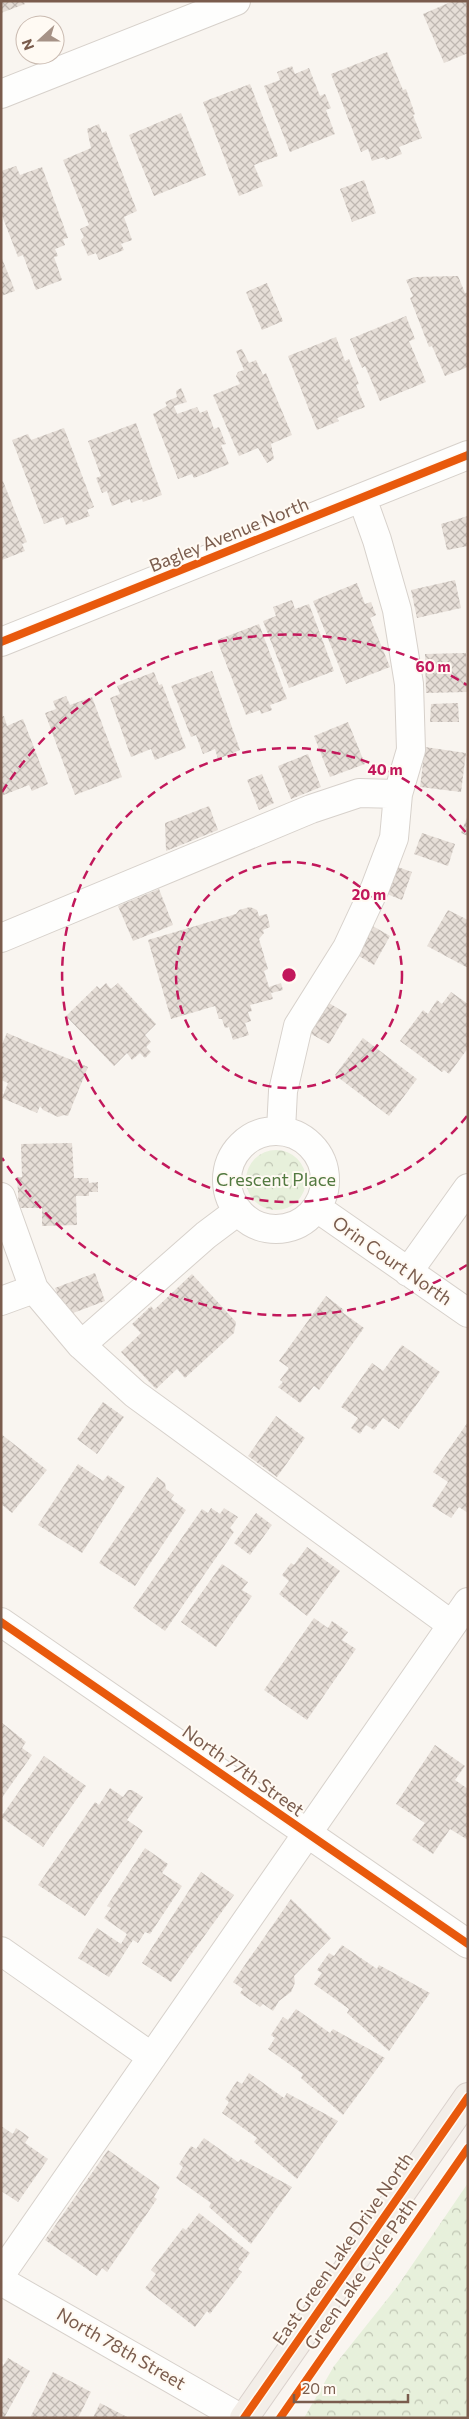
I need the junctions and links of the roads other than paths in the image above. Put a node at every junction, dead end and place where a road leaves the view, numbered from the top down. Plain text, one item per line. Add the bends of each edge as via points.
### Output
1 (236, 1) edge
2 (1, 94) edge
3 (468, 455) edge
4 (362, 498) junction
5 (1, 642) edge
6 (398, 794) junction
7 (1, 938) edge
8 (281, 1130) junction
9 (468, 1188) edge
10 (1, 1197) edge
11 (317, 1208) junction
12 (238, 1211) junction
13 (408, 1272) junction
14 (34, 1289) junction
15 (1, 1301) edge
16 (468, 1314) edge
17 (81, 1345) junction
18 (468, 1602) edge
19 (1, 1622) edge
20 (452, 1625) junction
21 (307, 1833) junction
22 (468, 1944) edge
23 (1, 1952) edge
24 (152, 2057) junction
25 (468, 2097) edge
26 (1, 2274) edge
27 (1, 2281) edge
28 (242, 2418) edge

1 - 2 street
3 - 4 street, Bagley Avenue North
4 - 5 street, Bagley Avenue North
4 - 6 street via 398,610 409,684 411,750
6 - 7 street via 359,793 311,809
6 - 8 street via 394,838 375,888 347,948 298,1026 283,1091
8 - 11 street via 306,1140 318,1152 325,1184
8 - 12 street via 260,1133 235,1152 227,1182 230,1197
9 - 13 street
10 - 14 street
11 - 12 street via 298,1223 283,1228 266,1228 250,1222
11 - 13 street, Orin Court North
12 - 17 street via 206,1235
13 - 16 street, Orin Court North
14 - 15 street
14 - 17 street
17 - 20 street via 135,1394
18 - 20 street
19 - 21 street, North 77th Street
20 - 21 street
21 - 22 street, North 77th Street
21 - 24 street
23 - 24 street
24 - 26 street
25 - 28 main road, East Green Lake Drive North
27 - 28 street, North 78th Street

